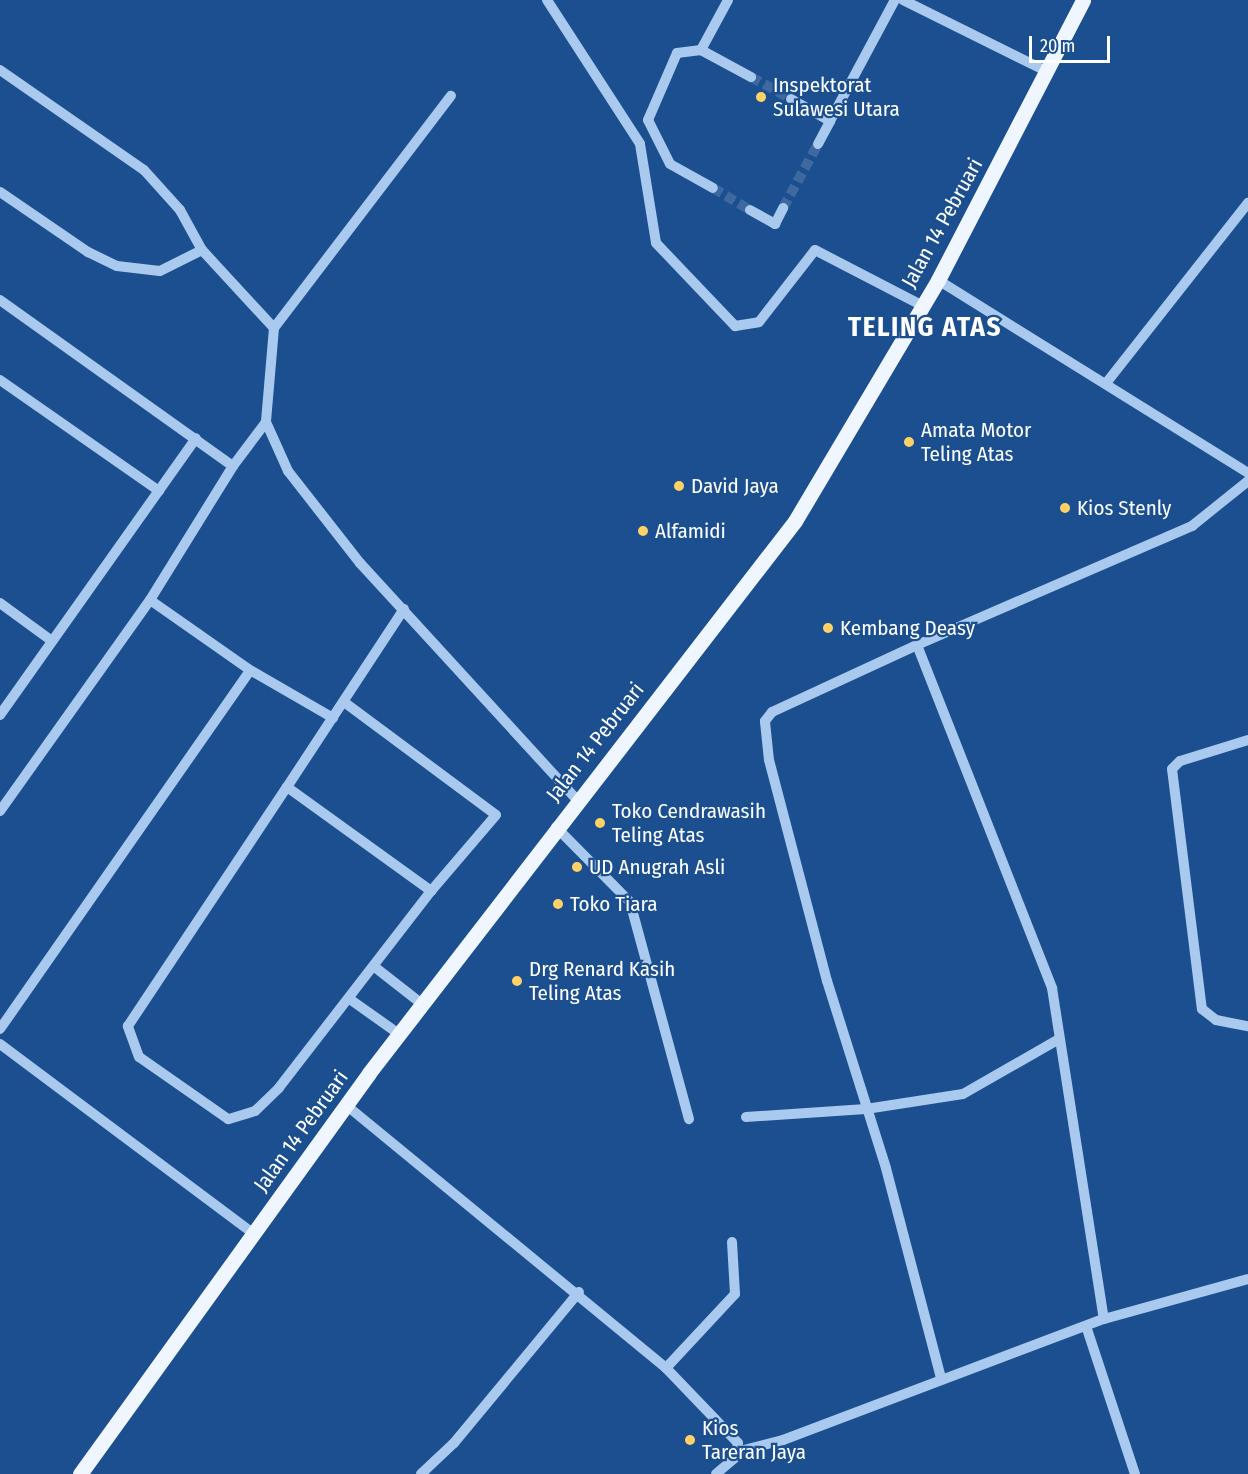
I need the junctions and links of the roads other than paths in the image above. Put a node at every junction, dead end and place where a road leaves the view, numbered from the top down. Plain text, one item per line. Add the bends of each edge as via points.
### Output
1 (547, 0) edge
2 (728, 0) edge
3 (895, 0) edge
4 (903, 0) edge
5 (1083, 0) edge
6 (701, 50) junction
7 (0, 70) edge
8 (1046, 71) junction
9 (751, 77) tunnel mouth
10 (451, 96) dead end
11 (791, 99) tunnel mouth
12 (830, 121) junction
13 (818, 144) tunnel mouth
14 (713, 188) tunnel mouth
15 (0, 192) edge
16 (1248, 203) edge
17 (783, 208) tunnel mouth
18 (750, 210) tunnel mouth
19 (202, 250) junction
20 (938, 280) junction
21 (0, 300) edge
22 (921, 305) junction
23 (274, 328) junction
24 (0, 380) edge
25 (1107, 382) junction
26 (266, 422) junction
27 (196, 438) junction
28 (233, 466) junction
29 (1248, 473) edge
30 (1248, 481) edge
31 (159, 491) junction
32 (150, 600) junction
33 (0, 603) edge
34 (404, 609) junction
35 (52, 641) junction
36 (917, 645) junction
37 (250, 670) junction
38 (344, 702) junction
39 (0, 715) edge
40 (333, 718) junction
41 (1248, 740) edge
42 (287, 787) junction
43 (576, 799) junction
44 (0, 811) edge
45 (556, 826) junction
46 (431, 891) junction
47 (376, 968) junction
48 (351, 1000) junction
49 (422, 1004) junction
50 (1248, 1026) edge
51 (0, 1029) edge
52 (399, 1034) junction
53 (1059, 1039) junction
54 (0, 1044) edge
55 (346, 1105) junction
56 (866, 1110) junction
57 (746, 1118) dead end
58 (689, 1119) dead end
59 (253, 1233) junction
60 (732, 1242) dead end
61 (1248, 1279) edge
62 (579, 1292) junction
63 (1104, 1318) junction
64 (1086, 1326) junction
65 (666, 1368) junction
66 (941, 1378) junction
67 (740, 1451) junction
68 (723, 1471) edge
69 (80, 1474) edge
70 (421, 1474) edge
71 (1135, 1474) edge

1 - 22 street via 640,144 656,243 735,326 759,322 815,250
2 - 6 street
3 - 12 street
4 - 8 street
5 - 8 main road, Jalan 14 Pebruari
6 - 9 street
6 - 14 street via 677,53 648,120 670,164
7 - 19 street via 144,170 180,210
8 - 20 main road, Jalan 14 Pebruari
10 - 23 street
11 - 12 street
12 - 13 street
15 - 19 street via 88,252 117,266 160,271
16 - 25 street
17 - 18 street via 775,224
19 - 23 street
20 - 22 main road, Jalan 14 Pebruari
20 - 25 street
21 - 27 street
22 - 43 main road, Jalan 14 Pebruari via 795,520
23 - 26 street
24 - 31 street
25 - 29 street
26 - 28 street
26 - 34 street via 288,471
27 - 28 street
27 - 31 street
28 - 32 street
30 - 36 street via 1192,526
31 - 35 street
32 - 37 street
32 - 44 street
33 - 35 street
34 - 38 street
34 - 43 street
35 - 39 street
36 - 53 street via 1046,968
36 - 56 street via 772,712 765,721 769,760
37 - 40 street
37 - 51 street
38 - 40 street
38 - 46 street via 496,815
40 - 42 street
41 - 50 street via 1180,761 1172,769 1202,1009 1216,1020
42 - 46 street
42 - 48 street via 131,1018 129,1038 139,1057 228,1119 242,1117 279,1088
43 - 45 main road, Jalan 14 Pebruari
45 - 49 main road, Jalan 14 Pebruari
45 - 58 street via 630,902
46 - 47 street
47 - 48 street
47 - 49 street
48 - 52 street
49 - 52 main road, Jalan 14 Pebruari
52 - 55 main road, Jalan 14 Pebruari
53 - 56 street via 963,1094
53 - 63 street
54 - 59 street
55 - 59 main road, Jalan 14 Pebruari
55 - 62 street
56 - 57 street
56 - 66 street
59 - 69 main road, Jalan 14 Pebruari
60 - 65 street via 735,1294
61 - 63 street
62 - 65 street
62 - 70 street via 454,1443
63 - 64 street
64 - 66 street
64 - 71 street
65 - 67 street via 722,1424
66 - 67 street via 783,1440
67 - 68 street

